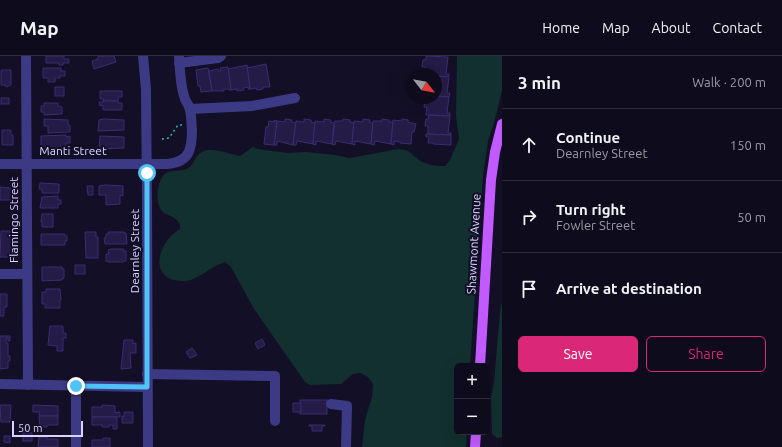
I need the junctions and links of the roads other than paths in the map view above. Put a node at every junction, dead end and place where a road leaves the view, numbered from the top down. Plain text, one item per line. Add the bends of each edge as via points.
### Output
1 (26, 56) edge
2 (143, 56) edge
3 (221, 56) edge
4 (179, 60) edge
5 (295, 98) dead end
6 (190, 109) junction
7 (502, 124) edge
8 (0, 164) edge
9 (27, 164) junction
10 (146, 165) junction
11 (0, 274) edge
12 (27, 274) junction
13 (480, 363) edge
14 (147, 374) junction
15 (0, 384) edge
16 (28, 385) junction
17 (76, 386) junction
18 (147, 387) junction
19 (331, 404) dead end
20 (275, 421) dead end
21 (476, 435) edge
22 (76, 447) edge
23 (148, 447) edge
24 (346, 447) edge
25 (475, 447) edge

1 - 9 street, Flamingo Street
2 - 10 street, Dearnley Street via 146,89
3 - 4 street
4 - 6 street via 183,95
5 - 6 street via 252,106
6 - 10 street, Manti Street via 192,142 191,149 183,160 174,164
7 - 13 main road, Shawmont Avenue via 492,172
8 - 9 street, Manti Street
9 - 10 street, Manti Street
9 - 12 street, Flamingo Street
10 - 14 street, Dearnley Street
11 - 12 street
12 - 16 street, Flamingo Street
14 - 18 street, Dearnley Street
14 - 20 street via 274,376
15 - 16 street
16 - 17 street
17 - 18 street
17 - 22 street
18 - 23 street, Dearnley Street
19 - 24 street via 347,406
21 - 25 main road

